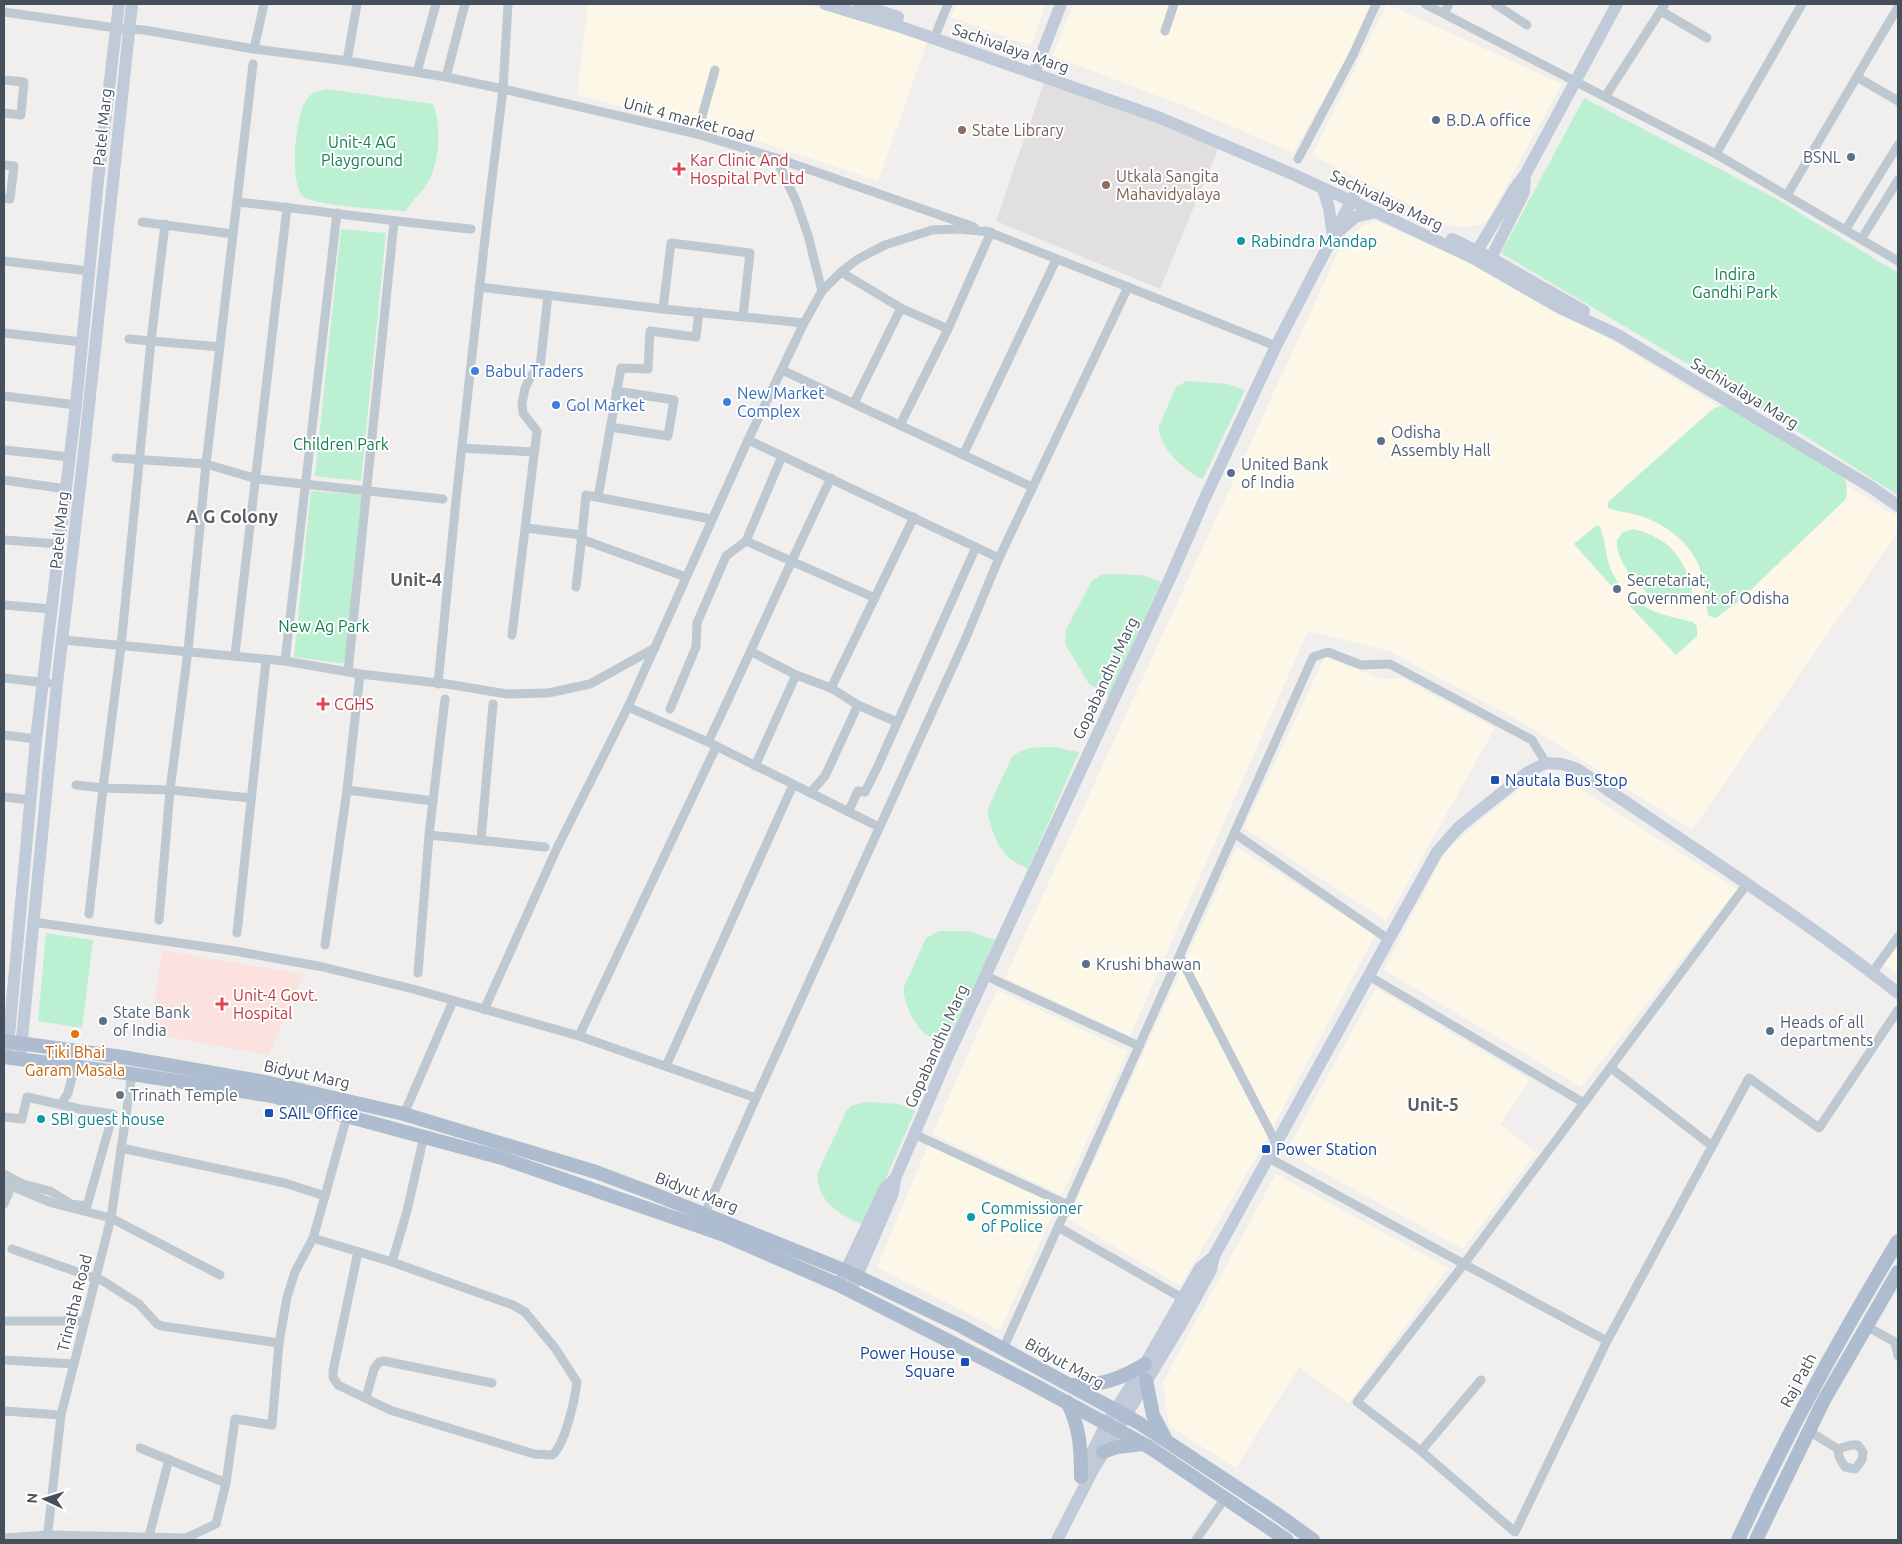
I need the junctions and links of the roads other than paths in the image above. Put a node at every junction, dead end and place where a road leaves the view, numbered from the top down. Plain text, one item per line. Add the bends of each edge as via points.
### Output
1 (119, 4) edge
2 (132, 4) edge
3 (264, 4) edge
4 (357, 4) edge
5 (436, 4) edge
6 (465, 4) edge
7 (508, 4) edge
8 (826, 4) edge
9 (859, 4) edge
10 (948, 4) edge
11 (1061, 4) edge
12 (1174, 4) edge
13 (1376, 4) edge
14 (1425, 4) edge
15 (1450, 4) edge
16 (1496, 4) edge
17 (1616, 4) edge
18 (1802, 4) edge
19 (843, 6) edge
20 (1898, 7) edge
21 (1663, 8) edge
22 (4, 12) edge
23 (1444, 13) junction
24 (1527, 25) dead end
25 (116, 28) junction
26 (129, 29) junction
27 (937, 31) junction
28 (1165, 31) dead end
29 (1707, 38) dead end
30 (254, 49) junction
31 (346, 61) junction
32 (253, 64) dead end
33 (1037, 66) junction
34 (715, 70) dead end
35 (417, 72) junction
36 (1857, 77) junction
37 (446, 78) junction
38 (4, 80) edge
39 (1575, 82) junction
40 (503, 89) junction
41 (1605, 97) junction
42 (1898, 102) edge
43 (4, 113) edge
44 (697, 134) junction
45 (1898, 145) edge
46 (1716, 154) junction
47 (776, 158) junction
48 (1298, 159) dead end
49 (4, 165) edge
50 (1526, 175) junction
51 (1898, 180) edge
52 (1323, 189) junction
53 (1787, 194) junction
54 (4, 198) edge
55 (1352, 199) junction
56 (238, 202) junction
57 (287, 207) junction
58 (1374, 212) junction
59 (337, 213) junction
60 (142, 222) dead end
61 (394, 222) junction
62 (165, 224) junction
63 (1846, 229) junction
64 (471, 230) dead end
65 (991, 232) junction
66 (233, 234) junction
67 (1333, 236) junction
68 (1862, 238) junction
69 (1475, 254) junction
70 (1056, 260) junction
71 (1898, 261) edge
72 (4, 262) edge
73 (1489, 262) junction
74 (89, 271) junction
75 (841, 272) junction
76 (479, 287) junction
77 (1128, 287) junction
78 (822, 291) junction
79 (548, 295) junction
80 (664, 308) junction
81 (901, 308) junction
82 (699, 312) junction
83 (743, 316) junction
84 (804, 323) junction
85 (948, 329) junction
86 (4, 333) edge
87 (129, 339) dead end
88 (151, 341) junction
89 (82, 342) junction
90 (1276, 346) junction
91 (220, 347) junction
92 (782, 370) junction
93 (616, 391) junction
94 (4, 396) edge
95 (854, 404) junction
96 (76, 405) junction
97 (900, 426) junction
98 (610, 427) junction
99 (748, 440) junction
100 (462, 448) junction
101 (4, 450) edge
102 (533, 452) junction
103 (963, 454) junction
104 (782, 456) junction
105 (70, 457) junction
106 (116, 458) dead end
107 (140, 460) junction
108 (206, 464) junction
109 (831, 478) junction
110 (257, 479) junction
111 (4, 480) edge
112 (306, 485) junction
113 (1032, 487) junction
114 (66, 489) junction
115 (367, 491) junction
116 (598, 497) junction
117 (443, 499) dead end
118 (1898, 501) edge
119 (1898, 506) edge
120 (914, 517) junction
121 (711, 519) junction
122 (526, 528) junction
123 (581, 537) junction
124 (4, 540) edge
125 (746, 541) junction
126 (59, 544) junction
127 (976, 547) junction
128 (999, 558) junction
129 (791, 560) junction
130 (686, 577) junction
131 (576, 587) dead end
132 (876, 598) junction
133 (4, 605) edge
134 (51, 610) junction
135 (512, 635) dead end
136 (63, 640) junction
137 (121, 646) junction
138 (655, 648) junction
139 (188, 651) junction
140 (752, 652) junction
141 (235, 655) junction
142 (266, 660) junction
143 (286, 661) junction
144 (348, 672) junction
145 (360, 674) junction
146 (796, 675) junction
147 (4, 678) edge
148 (43, 682) junction
149 (58, 684) junction
150 (438, 684) junction
151 (831, 688) junction
152 (445, 699) dead end
153 (493, 704) dead end
154 (858, 705) junction
155 (628, 707) junction
156 (670, 708) dead end
157 (897, 722) junction
158 (4, 736) edge
159 (36, 739) junction
160 (708, 742) junction
161 (716, 747) junction
162 (1546, 763) junction
163 (755, 766) junction
164 (76, 785) dead end
165 (793, 785) junction
166 (103, 788) junction
167 (170, 790) junction
168 (347, 790) junction
169 (810, 793) junction
170 (4, 797) edge
171 (251, 798) junction
172 (30, 800) junction
173 (433, 801) junction
174 (848, 812) junction
175 (879, 827) junction
176 (1234, 834) junction
177 (429, 835) junction
178 (481, 840) junction
179 (545, 847) dead end
180 (1747, 884) junction
181 (89, 914) dead end
182 (159, 920) dead end
183 (33, 922) junction
184 (237, 933) dead end
185 (1898, 937) edge
186 (1388, 939) junction
187 (325, 945) dead end
188 (1180, 957) junction
189 (418, 973) dead end
190 (1872, 973) junction
191 (986, 976) junction
192 (1369, 976) junction
193 (1898, 993) edge
194 (452, 1000) junction
195 (484, 1010) junction
196 (1898, 1010) edge
197 (579, 1036) junction
198 (12, 1042) edge
199 (1139, 1046) junction
200 (10, 1058) edge
201 (76, 1066) junction
202 (666, 1066) junction
203 (1611, 1068) junction
204 (132, 1074) junction
205 (756, 1098) junction
206 (61, 1104) junction
207 (1584, 1104) junction
208 (404, 1114) junction
209 (347, 1116) junction
210 (4, 1117) edge
211 (914, 1134) junction
212 (424, 1136) junction
213 (1276, 1143) junction
214 (1712, 1146) junction
215 (121, 1148) junction
216 (1269, 1158) junction
217 (596, 1172) junction
218 (4, 1174) edge
219 (8, 1185) edge
220 (591, 1188) junction
221 (325, 1196) junction
222 (4, 1204) edge
223 (1068, 1205) junction
224 (705, 1214) junction
225 (110, 1218) junction
226 (1058, 1227) junction
227 (313, 1238) junction
228 (1898, 1241) edge
229 (12, 1248) dead end
230 (358, 1252) junction
231 (392, 1262) junction
232 (1464, 1264) junction
233 (1898, 1272) edge
234 (851, 1273) junction
235 (220, 1275) dead end
236 (96, 1278) junction
237 (844, 1288) junction
238 (1187, 1301) junction
239 (4, 1321) edge
240 (85, 1321) junction
241 (1866, 1326) junction
242 (1607, 1341) junction
243 (1897, 1341) edge
244 (279, 1343) junction
245 (1003, 1349) junction
246 (1898, 1356) edge
247 (4, 1360) edge
248 (74, 1364) junction
249 (1145, 1364) junction
250 (1146, 1380) junction
251 (1481, 1380) dead end
252 (492, 1383) dead end
253 (1069, 1385) junction
254 (366, 1398) junction
255 (1067, 1402) junction
256 (4, 1411) edge
257 (1120, 1413) junction
258 (61, 1415) junction
259 (1111, 1427) junction
260 (1809, 1431) junction
261 (1166, 1441) junction
262 (1143, 1444) junction
263 (140, 1448) dead end
264 (1838, 1449) dead end
265 (1421, 1451) junction
266 (1103, 1452) junction
267 (169, 1459) junction
268 (1080, 1477) junction
269 (226, 1483) junction
270 (1225, 1498) junction
271 (47, 1537) edge
272 (4, 1538) edge
273 (149, 1538) edge
274 (1047, 1540) edge
275 (1056, 1540) edge
276 (1196, 1540) edge
277 (1287, 1540) edge
278 (1313, 1540) edge
279 (1738, 1540) edge
280 (1756, 1540) edge

1 - 25 street, Patel Marg
2 - 26 street, Patel Marg
3 - 30 street
4 - 31 street
5 - 35 street
6 - 37 street
7 - 40 street
8 - 19 street, Sachivalaya Marg
9 - 27 street, Sachivalaya Marg
10 - 27 street
11 - 33 street
12 - 28 street
13 - 48 street
14 - 23 street
15 - 23 street
16 - 24 street
17 - 39 street
18 - 46 street
19 - 52 street, Sachivalaya Marg via 1158,117
20 - 36 street
21 - 29 street
21 - 41 street
22 - 25 street, Unit 4 market road
23 - 39 street
25 - 26 street, Unit 4 market road
25 - 74 street, Patel Marg
26 - 30 street, Unit 4 market road
26 - 136 street, Patel Marg
27 - 33 street, Sachivalaya Marg
30 - 31 street, Unit 4 market road
31 - 35 street, Unit 4 market road
32 - 56 street
33 - 55 street, Sachivalaya Marg via 1159,110 1294,166
34 - 44 street
35 - 37 street, Unit 4 market road
36 - 42 street
36 - 53 street
37 - 40 street, Unit 4 market road
38 - 43 street via 24,82 21,115
39 - 41 street
39 - 50 street
40 - 44 street, Unit 4 market road
40 - 76 street
41 - 46 street
44 - 47 street, Unit 4 market road
45 - 63 street
46 - 53 street
47 - 65 street, Unit 4 market road
47 - 78 street via 802,218
49 - 54 street via 14,166 10,199
50 - 69 street
50 - 73 street via 1524,192
51 - 68 street
52 - 55 street, Sachivalaya Marg
52 - 67 street
53 - 63 street
55 - 58 street, Sachivalaya Marg
55 - 67 street, Gopabandhu Marg
55 - 69 street, Sachivalaya Marg
56 - 57 street
56 - 66 street
57 - 59 street
57 - 110 street
58 - 67 street via 1355,217
58 - 69 street, Sachivalaya Marg
59 - 61 street
59 - 112 street
60 - 62 street
61 - 64 street
61 - 115 street
62 - 66 street
62 - 88 street
63 - 68 street
65 - 70 street, Unit 4 market road
65 - 75 street via 932,230 885,245
65 - 85 street
66 - 91 street
67 - 90 street, Gopabandhu Marg
68 - 71 street
69 - 73 street, Sachivalaya Marg
70 - 77 street, Unit 4 market road
70 - 103 street
72 - 74 street
73 - 118 street, Sachivalaya Marg via 1753,408
73 - 119 street, Sachivalaya Marg via 1560,308 1616,334
74 - 89 street, Patel Marg
75 - 78 street
75 - 81 street
76 - 79 street
76 - 100 street
77 - 90 street, Unit 4 market road
77 - 113 street
78 - 84 street
79 - 80 street
79 - 102 street via 540,367 531,376 522,395 523,413 537,431
80 - 82 street
80 - 83 street via 671,243 750,253
81 - 85 street
81 - 95 street
82 - 83 street
82 - 93 street via 696,337 650,331 648,369 621,368
83 - 84 street
84 - 92 street
85 - 97 street
86 - 89 street
87 - 88 street
88 - 91 street
88 - 107 street
89 - 96 street, Patel Marg
90 - 191 street, Gopabandhu Marg
91 - 108 street
92 - 95 street
92 - 99 street
93 - 98 street
93 - 98 street via 674,400 668,436
94 - 96 street
95 - 97 street
96 - 105 street, Patel Marg
97 - 103 street
98 - 116 street
99 - 104 street
99 - 121 street
100 - 102 street
100 - 150 street
101 - 105 street
102 - 122 street
103 - 113 street
104 - 109 street
104 - 125 street
105 - 114 street, Patel Marg
106 - 107 street
107 - 108 street
107 - 137 street
108 - 110 street
108 - 139 street
109 - 120 street
109 - 129 street
110 - 112 street
110 - 141 street
111 - 114 street
112 - 115 street
112 - 143 street
113 - 128 street
114 - 126 street, Patel Marg
115 - 117 street
115 - 144 street
116 - 121 street
116 - 123 street via 586,495
120 - 127 street
120 - 132 street
121 - 130 street
122 - 123 street
122 - 135 street
123 - 130 street
123 - 131 street
124 - 126 street
125 - 129 street
125 - 156 street via 726,556 697,623 696,647
126 - 134 street, Patel Marg
127 - 128 street
127 - 157 street
128 - 175 street
129 - 132 street
129 - 140 street
130 - 138 street
132 - 151 street
133 - 134 street
134 - 148 street, Patel Marg
136 - 137 street
136 - 149 street, Patel Marg
137 - 139 street
137 - 166 street
138 - 150 street via 590,684 548,693 507,694
138 - 155 street
139 - 141 street
139 - 167 street
140 - 146 street
140 - 160 street
141 - 142 street
142 - 143 street
142 - 171 street
143 - 144 street
144 - 145 street
145 - 150 street
145 - 168 street
146 - 151 street
146 - 163 street
147 - 148 street
148 - 149 street
148 - 159 street, Patel Marg
149 - 183 street, Patel Marg
151 - 154 street
152 - 173 street
153 - 178 street
154 - 157 street
154 - 169 street via 825,776
155 - 160 street
155 - 195 street via 557,848
157 - 174 street via 866,792 858,790
158 - 159 street
159 - 172 street, Patel Marg
160 - 161 street
161 - 163 street
161 - 197 street
162 - 176 street via 1532,740 1390,664 1361,665 1328,652 1313,657
162 - 180 street via 1578,769
162 - 186 street via 1504,790 1449,837 1437,852
163 - 165 street
164 - 166 street
165 - 169 street
165 - 202 street
166 - 167 street
166 - 181 street
167 - 171 street
167 - 182 street
168 - 173 street
168 - 187 street
169 - 174 street
170 - 172 street
171 - 184 street
172 - 198 street, Patel Marg
173 - 177 street
174 - 175 street
175 - 205 street
176 - 186 street
176 - 188 street
177 - 178 street
177 - 189 street
178 - 179 street
180 - 190 street
180 - 203 street
183 - 194 street via 323,967
183 - 198 street, Patel Marg
185 - 190 street
186 - 192 street
188 - 199 street
188 - 213 street
190 - 193 street
191 - 199 street
191 - 211 street, Gopabandhu Marg
192 - 207 street
192 - 213 street
194 - 195 street
194 - 208 street
195 - 197 street
196 - 214 street via 1819,1128 1749,1078
197 - 202 street
198 - 200 street, Patel Marg
198 - 208 main road, Bidyut Marg via 265,1082
199 - 223 street
200 - 201 main road, Bidyut Marg
201 - 204 main road, Bidyut Marg
201 - 206 street
202 - 205 street
203 - 207 street
203 - 214 street
204 - 209 main road, Bidyut Marg via 272,1096
204 - 215 street, Trinatha Road
205 - 224 street
206 - 210 street via 27,1097 22,1119
206 - 218 street via 113,1114 87,1206 71,1204 50,1191 23,1184
207 - 232 street
208 - 217 main road, Bidyut Marg
209 - 212 main road, Bidyut Marg
209 - 221 street
211 - 223 street
211 - 234 street, Gopabandhu Marg via 895,1179 885,1188
212 - 220 main road, Bidyut Marg
212 - 231 street
213 - 216 street
214 - 242 street
215 - 221 street via 285,1183
215 - 225 street, Trinatha Road
216 - 232 street
216 - 238 street via 1214,1256 1200,1268
217 - 220 main road
217 - 224 main road, Bidyut Marg
219 - 222 street
219 - 225 street via 52,1204
220 - 237 main road, Bidyut Marg via 724,1235
221 - 227 street
223 - 226 street
224 - 234 main road, Bidyut Marg
225 - 235 street
225 - 236 street, Trinatha Road
226 - 238 street
226 - 245 street
227 - 230 street
227 - 244 street via 291,1283
228 - 279 main road, Raj Path via 1810,1392
229 - 236 street
230 - 231 street
230 - 254 street via 333,1377 338,1385
231 - 254 street via 525,1312 555,1348 575,1378 576,1388 560,1445 552,1455 534,1454 390,1410
232 - 242 street
232 - 265 street via 1357,1402
233 - 241 main road, Raj Path
234 - 237 street, Gopabandhu Marg
234 - 245 main road, Bidyut Marg
236 - 240 street, Trinatha Road
236 - 244 street via 139,1304 162,1326
237 - 255 main road, Bidyut Marg
238 - 249 street
238 - 250 street
239 - 240 street
240 - 248 street, Trinatha Road
241 - 243 street
241 - 260 main road, Raj Path
242 - 265 street via 1515,1532
243 - 246 street
244 - 269 street via 272,1425 235,1419
245 - 253 main road, Bidyut Marg
247 - 248 street
248 - 258 street, Trinatha Road
249 - 253 main road via 1115,1380
249 - 257 street
250 - 257 street
250 - 261 main road via 1153,1415
251 - 265 street
252 - 254 street via 379,1362
253 - 257 main road, Bidyut Marg
255 - 259 main road, Bidyut Marg
255 - 268 main road via 1078,1429
256 - 258 street
257 - 259 street
257 - 261 main road, Bidyut Marg
258 - 271 street, Trinatha Road
259 - 262 main road, Bidyut Marg
259 - 266 street
259 - 268 street
260 - 264 street
260 - 280 main road, Raj Path
261 - 278 main road, Bidyut Marg
262 - 266 main road
262 - 270 main road, Bidyut Marg
263 - 267 street
266 - 275 street
267 - 269 street
267 - 273 street
268 - 274 street
269 - 273 street via 216,1524 186,1538
270 - 276 street
270 - 277 main road, Bidyut Marg
271 - 272 street
271 - 273 street

